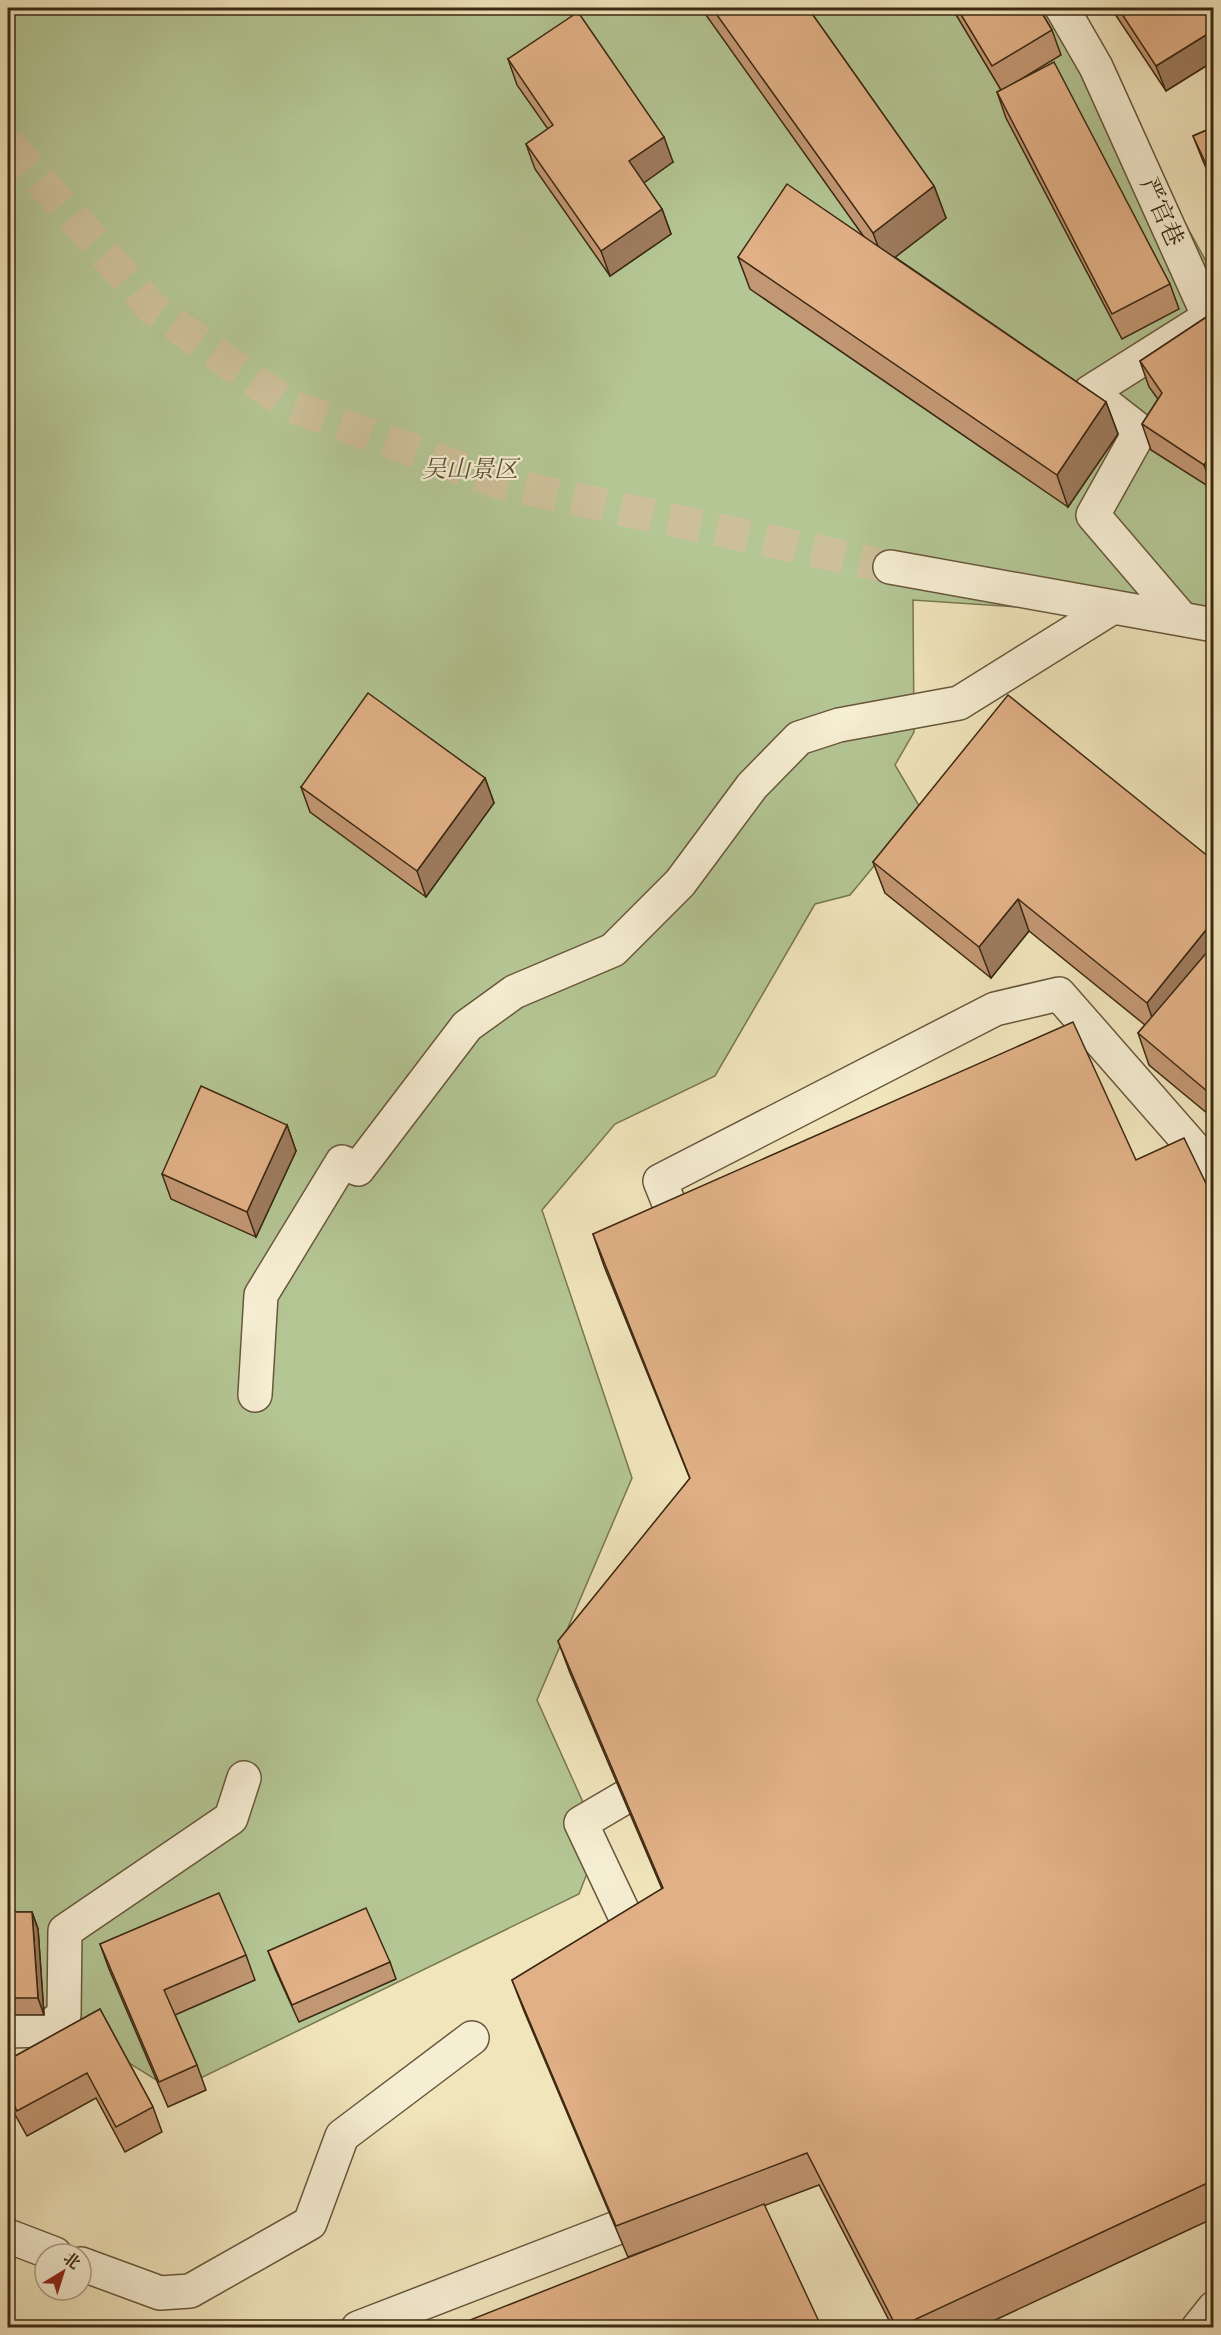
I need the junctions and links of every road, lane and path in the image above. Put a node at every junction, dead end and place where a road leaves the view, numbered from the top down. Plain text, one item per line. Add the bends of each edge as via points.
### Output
1 (1062, 8) edge
2 (890, 567) tunnel mouth
3 (1113, 607) junction
4 (1182, 619) junction
5 (1214, 625) edge
6 (1142, 1059) edge
7 (1214, 1142) edge
8 (1214, 1171) edge
9 (695, 1269) edge
10 (255, 1395) dead end
11 (691, 1759) edge
12 (244, 1778) dead end
13 (657, 1984) edge
14 (8, 2031) edge
15 (472, 2038) dead end
16 (688, 2201) edge
17 (8, 2236) edge
18 (33, 2246) edge
19 (93, 2268) edge
20 (1214, 2308) edge
21 (358, 2328) edge
22 (1198, 2328) edge

1 - 4 street, 严官巷 via 1096,67 1209,317 1090,392 1140,431 1093,515
2 - 3 street
3 - 4 street
3 - 10 street via 959,703 839,725 799,738 752,786 680,883 613,950 514,992 467,1026 358,1169 342,1162 261,1295
4 - 5 street
6 - 7 street
8 - 9 street via 1059,994 995,1009 660,1181
11 - 13 street via 581,1823
12 - 14 street via 231,1818 65,1931 64,2015 45,2030
15 - 19 street via 342,2136 310,2223 190,2291 160,2293
16 - 21 street
17 - 18 street
20 - 22 street

